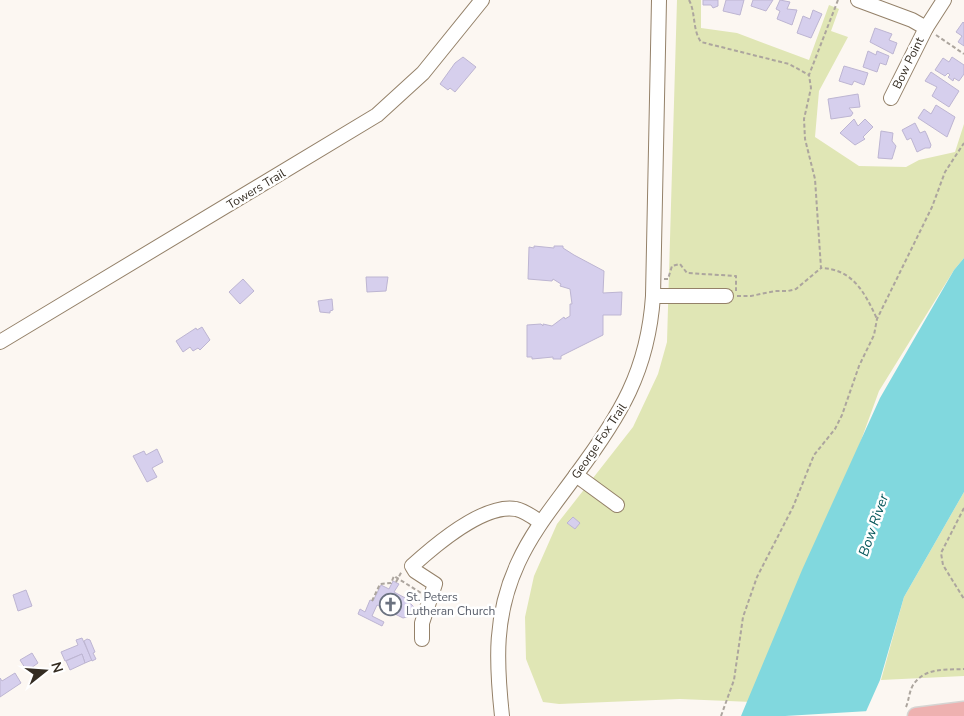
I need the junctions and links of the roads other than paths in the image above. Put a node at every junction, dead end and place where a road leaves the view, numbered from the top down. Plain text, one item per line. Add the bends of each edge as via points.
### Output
1 (482, 0) edge
2 (659, 0) edge
3 (858, 0) edge
4 (944, 0) edge
5 (926, 28) junction
6 (890, 98) dead end
7 (653, 296) junction
8 (731, 296) road end
9 (0, 342) edge
10 (576, 475) junction
11 (617, 505) dead end
12 (540, 522) junction
13 (422, 639) dead end
14 (964, 710) edge
15 (910, 712) edge
16 (926, 715) edge
17 (953, 715) edge
18 (502, 716) edge

1 - 9 street, Towers Trail via 423,73 377,115
2 - 7 street, George Fox Trail
3 - 5 street
4 - 5 street, Bow Point
5 - 6 street, Bow Point
7 - 8 street
7 - 10 street, George Fox Trail via 648,338 638,372 625,402
10 - 11 street
10 - 12 street, George Fox Trail
12 - 13 street via 516,509 495,512 467,524 412,566 414,571 435,584 422,622
12 - 18 street, George Fox Trail via 517,564 505,598 496,666
14 - 17 main road
15 - 16 main road
16 - 17 main road

